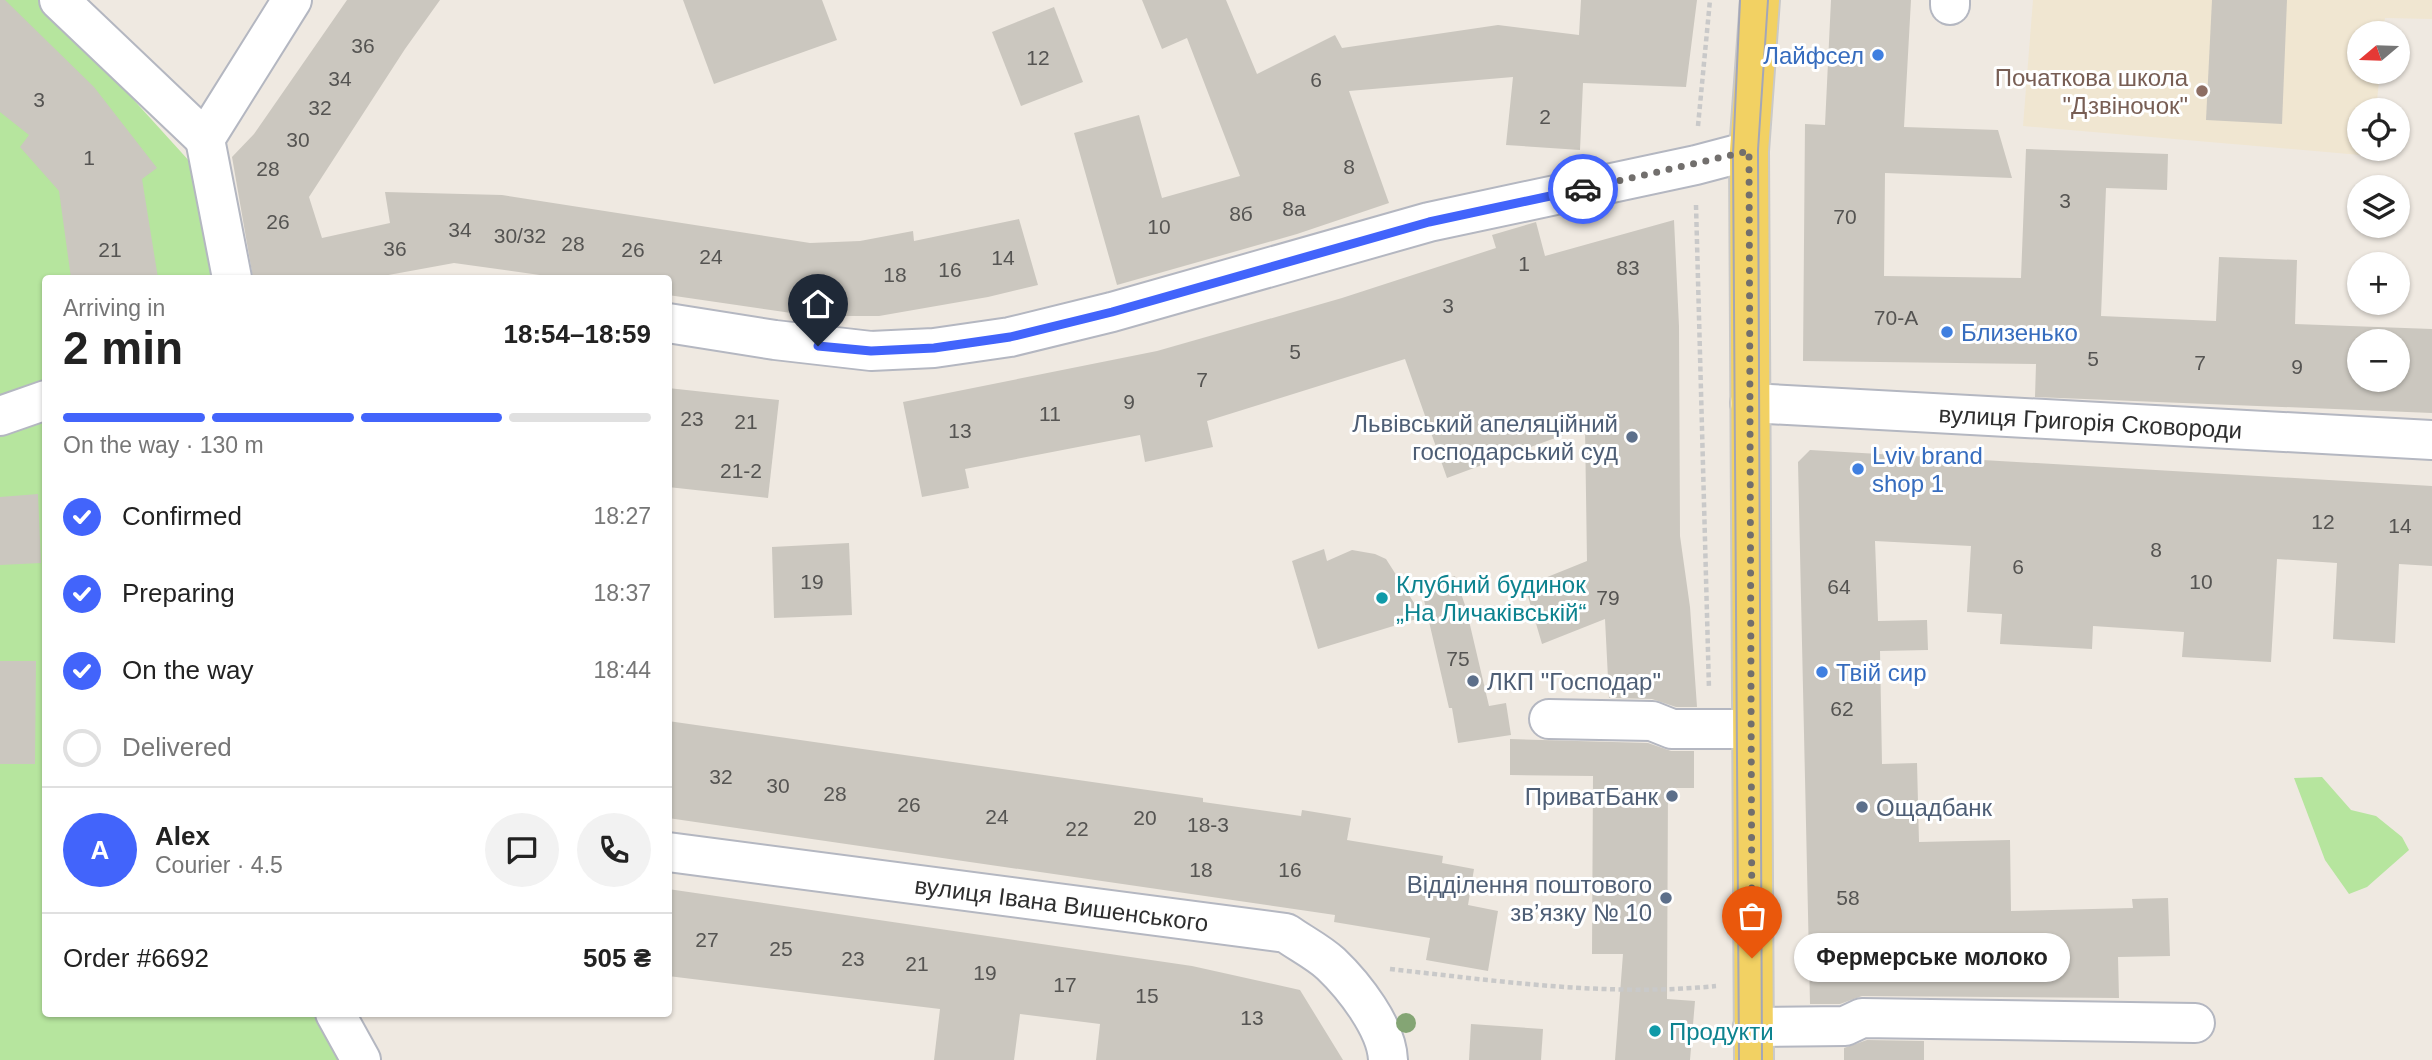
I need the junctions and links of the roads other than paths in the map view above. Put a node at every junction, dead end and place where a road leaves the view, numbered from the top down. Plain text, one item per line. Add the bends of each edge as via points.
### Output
1 (59, 0) edge
2 (292, 0) edge
3 (1760, 0) edge
4 (205, 139) junction
5 (1749, 151) junction
6 (231, 275) edge
7 (672, 324) edge
8 (42, 401) edge
9 (1750, 403) junction
10 (0, 416) edge
11 (2432, 440) edge
12 (1549, 719) dead end
13 (1752, 729) junction
14 (672, 853) edge
15 (337, 1017) edge
16 (2195, 1023) dead end
17 (1753, 1043) edge
18 (361, 1060) edge
19 (1388, 1060) edge

1 - 4 street
2 - 4 street
3 - 5 main road
4 - 6 street
5 - 7 street via 1429,222 1010,337 871,351
5 - 9 main road
8 - 10 street
9 - 11 street, вулиця Григорія Сковороди
9 - 13 main road
12 - 13 street via 1652,720 1672,729
13 - 17 main road
14 - 19 street, вулиця Івана Вишенського via 1286,933 1330,963 1374,1016
15 - 18 street
16 - 17 street via 1862,1018 1845,1026

